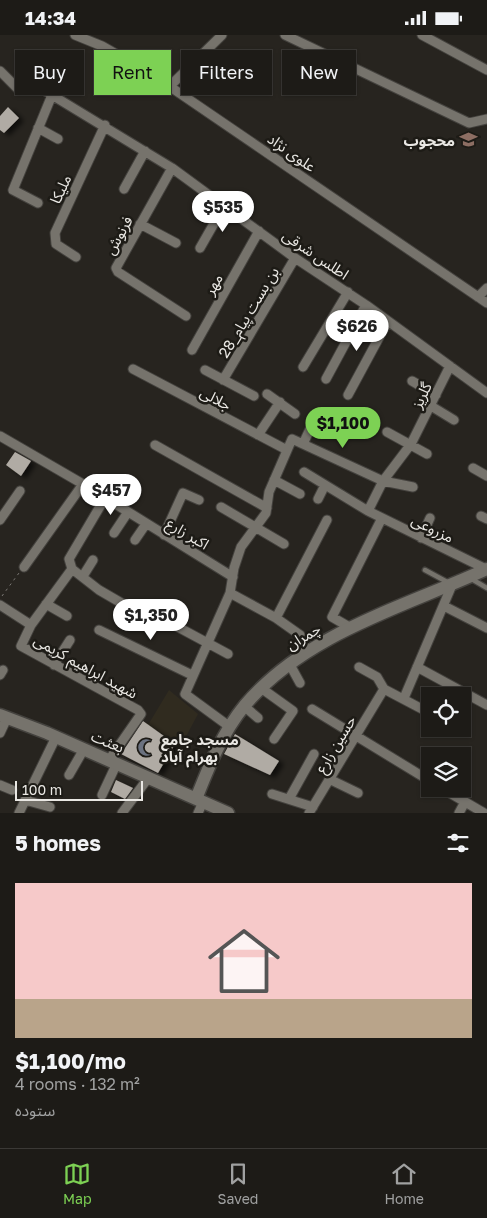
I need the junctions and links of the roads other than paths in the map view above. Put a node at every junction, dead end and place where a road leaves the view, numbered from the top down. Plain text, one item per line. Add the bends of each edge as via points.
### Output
1 (75, 35) edge
2 (222, 35) edge
3 (284, 35) edge
4 (422, 35) edge
5 (109, 50) edge
6 (487, 70) edge
7 (0, 71) edge
8 (171, 85) edge
9 (15, 86) edge
10 (171, 87) edge
11 (52, 95) joint
12 (487, 119) edge
13 (105, 125) junction
14 (38, 128) junction
15 (58, 139) dead end
16 (145, 151) junction
17 (172, 168) junction
18 (124, 189) dead end
19 (38, 203) dead end
20 (224, 206) junction
21 (140, 224) junction
22 (259, 231) junction
23 (176, 243) dead end
24 (200, 248) dead end
25 (76, 257) dead end
26 (295, 258) junction
27 (487, 288) edge
28 (348, 292) junction
29 (478, 297) junction
30 (487, 303) edge
31 (366, 305) junction
32 (186, 316) dead end
33 (388, 321) junction
34 (192, 350) dead end
35 (450, 366) junction
36 (304, 367) dead end
37 (133, 369) dead end
38 (206, 370) dead end
39 (326, 379) dead end
40 (223, 380) junction
41 (412, 381) dead end
42 (487, 393) edge
43 (267, 394) dead end
44 (348, 395) dead end
45 (436, 395) junction
46 (254, 396) dead end
47 (280, 401) junction
48 (431, 406) junction
49 (295, 414) dead end
50 (317, 414) dead end
51 (454, 420) dead end
52 (387, 432) dead end
53 (258, 435) junction
54 (0, 436) edge
55 (303, 444) junction
56 (411, 444) junction
57 (156, 445) dead end
58 (287, 450) junction
59 (427, 454) dead end
60 (473, 468) dead end
61 (304, 472) dead end
62 (487, 476) edge
63 (274, 480) junction
64 (384, 481) junction
65 (83, 484) junction
66 (325, 485) junction
67 (413, 487) dead end
68 (20, 491) dead end
69 (300, 494) dead end
70 (105, 498) junction
71 (318, 499) dead end
72 (199, 501) dead end
73 (221, 507) dead end
74 (267, 508) junction
75 (368, 511) junction
76 (128, 512) junction
77 (382, 518) junction
78 (430, 518) dead end
79 (0, 519) edge
80 (327, 520) dead end
81 (146, 523) junction
82 (256, 527) junction
83 (114, 533) dead end
84 (164, 535) junction
85 (421, 538) junction
86 (136, 540) dead end
87 (284, 544) dead end
88 (93, 560) dead end
89 (24, 567) road end
90 (72, 569) junction
91 (486, 569) edge
92 (425, 570) dead end
93 (82, 576) junction
94 (233, 577) junction
95 (468, 577) junction
96 (452, 585) junction
97 (487, 588) edge
98 (230, 593) junction
99 (46, 604) junction
100 (0, 605) edge
101 (444, 606) junction
102 (67, 615) dead end
103 (276, 617) junction
104 (31, 625) junction
105 (352, 628) junction
106 (487, 628) edge
107 (99, 630) dead end
108 (70, 639) dead end
109 (207, 643) junction
110 (307, 652) junction
111 (228, 654) dead end
112 (289, 663) junction
113 (54, 665) junction
114 (359, 667) dead end
115 (417, 667) junction
116 (192, 675) junction
117 (300, 683) dead end
118 (448, 687) edge
119 (261, 688) junction
120 (384, 689) junction
121 (404, 698) junction
122 (471, 699) edge
123 (487, 705) edge
124 (244, 706) junction
125 (421, 708) edge
126 (312, 709) dead end
127 (3, 717) edge
128 (258, 718) dead end
129 (230, 727) junction
130 (0, 733) edge
131 (56, 737) junction
132 (355, 737) junction
133 (274, 739) dead end
134 (84, 749) junction
135 (314, 754) dead end
136 (113, 761) junction
137 (69, 775) dead end
138 (421, 776) edge
139 (149, 777) junction
140 (330, 779) junction
141 (0, 785) edge
142 (12, 790) dead end
143 (358, 793) dead end
144 (272, 794) dead end
145 (102, 795) dead end
146 (457, 797) edge
147 (289, 799) junction
148 (25, 800) junction
149 (465, 802) junction
150 (199, 805) edge
151 (50, 807) dead end
152 (311, 810) edge
153 (19, 813) edge
154 (122, 813) edge
155 (228, 813) edge
156 (459, 813) edge
157 (484, 813) edge

1 - 5 street, علوی نژاد
2 - 8 street
3 - 12 street via 469,123
4 - 6 street
7 - 9 street, اطلس شرقی
10 - 29 street, علوی نژاد
11 - 13 street, اطلس شرقی
11 - 14 street
13 - 16 street, اطلس شرقی
13 - 25 street, ملیکا via 55,233 56,244
14 - 15 street
14 - 19 street via 13,190
16 - 17 street, اطلس شرقی
16 - 18 street
17 - 20 street, اطلس شرقی
17 - 21 street, فرنوش
20 - 22 street, اطلس شرقی
20 - 24 street
21 - 23 street
21 - 32 street, فرنوش via 117,263 118,273
22 - 26 street, اطلس شرقی
22 - 34 street, مهر
26 - 28 street, اطلس شرقی
26 - 40 street, بن بست پیام_28
27 - 29 street
28 - 31 street, اطلس شرقی
28 - 36 street
29 - 30 street, علوی نژاد
31 - 33 street, اطلس شرقی
31 - 39 street
33 - 35 street, اطلس شرقی
33 - 44 street
35 - 42 street, اطلس شرقی
35 - 45 street, گلریز
37 - 53 street, جلالی
38 - 40 street
40 - 46 street
41 - 45 street
43 - 47 street
45 - 48 street, گلریز
47 - 49 street
47 - 53 street
48 - 51 street
48 - 56 street, گلریز
50 - 55 street
52 - 56 street
53 - 58 street, جلالی
54 - 65 street, اکبر زارع
55 - 58 street via 292,439
55 - 64 street
56 - 59 street
56 - 64 street, گلریز
57 - 74 street
58 - 63 street
60 - 62 street
61 - 66 street, مزروعی
63 - 69 street
63 - 74 street
64 - 67 street
64 - 75 street, گلریز
65 - 70 street, اکبر زارع
65 - 89 street
66 - 71 street
66 - 75 street, مزروعی
68 - 79 street
70 - 76 street, اکبر زارع
70 - 90 street via 69,559
72 - 84 street via 184,493
73 - 82 street
74 - 82 street
75 - 77 street, مزروعی
76 - 81 street, اکبر زارع
76 - 83 street
77 - 85 street, مزروعی
77 - 105 street via 332,617
78 - 85 street
80 - 103 street
81 - 84 street, اکبر زارع
81 - 86 street
82 - 87 street
82 - 94 street via 241,547
84 - 94 street, اکبر زارع
85 - 91 street, مزروعی
88 - 93 street
90 - 93 street
90 - 99 street
91 - 95 street, چمران
92 - 96 lane
93 - 109 street via 99,590 149,619 176,626
94 - 98 street
95 - 96 street, چمران
95 - 97 lane
96 - 101 street
96 - 105 street, چمران
98 - 103 street
98 - 109 street
99 - 102 street
99 - 104 street
100 - 104 street
101 - 106 street
101 - 115 street
103 - 110 street via 300,635
104 - 113 street, شهید ابراهیم کریمی via 21,646
105 - 110 street, چمران
107 - 116 street
108 - 113 street
109 - 111 street
109 - 116 street
110 - 112 street, چمران
112 - 117 street
112 - 119 street, چمران
113 - 136 street, شهید ابراهیم کریمی via 141,714
114 - 120 street via 377,677
115 - 118 street
115 - 121 street
116 - 129 street via 185,693
119 - 124 street, چمران
119 - 133 street via 293,711
120 - 121 street
120 - 132 street, حسین زارع
121 - 125 street
122 - 123 street
124 - 128 street
124 - 129 street, چمران
126 - 132 street
127 - 130 street
127 - 131 street, بعثت
129 - 150 street, چمران via 212,757
131 - 134 street, بعثت
131 - 148 street
132 - 138 street
132 - 140 street, حسین زارع
134 - 136 street, بعثت
134 - 137 street
135 - 147 street
136 - 139 street, بعثت
136 - 145 street
139 - 150 street, بعثت
139 - 154 street
140 - 143 street
140 - 152 street, حسین زارع
141 - 142 street
144 - 147 street
146 - 149 street
147 - 152 street
148 - 151 street
148 - 153 street
149 - 156 street
149 - 157 street
150 - 155 street, بعثت

